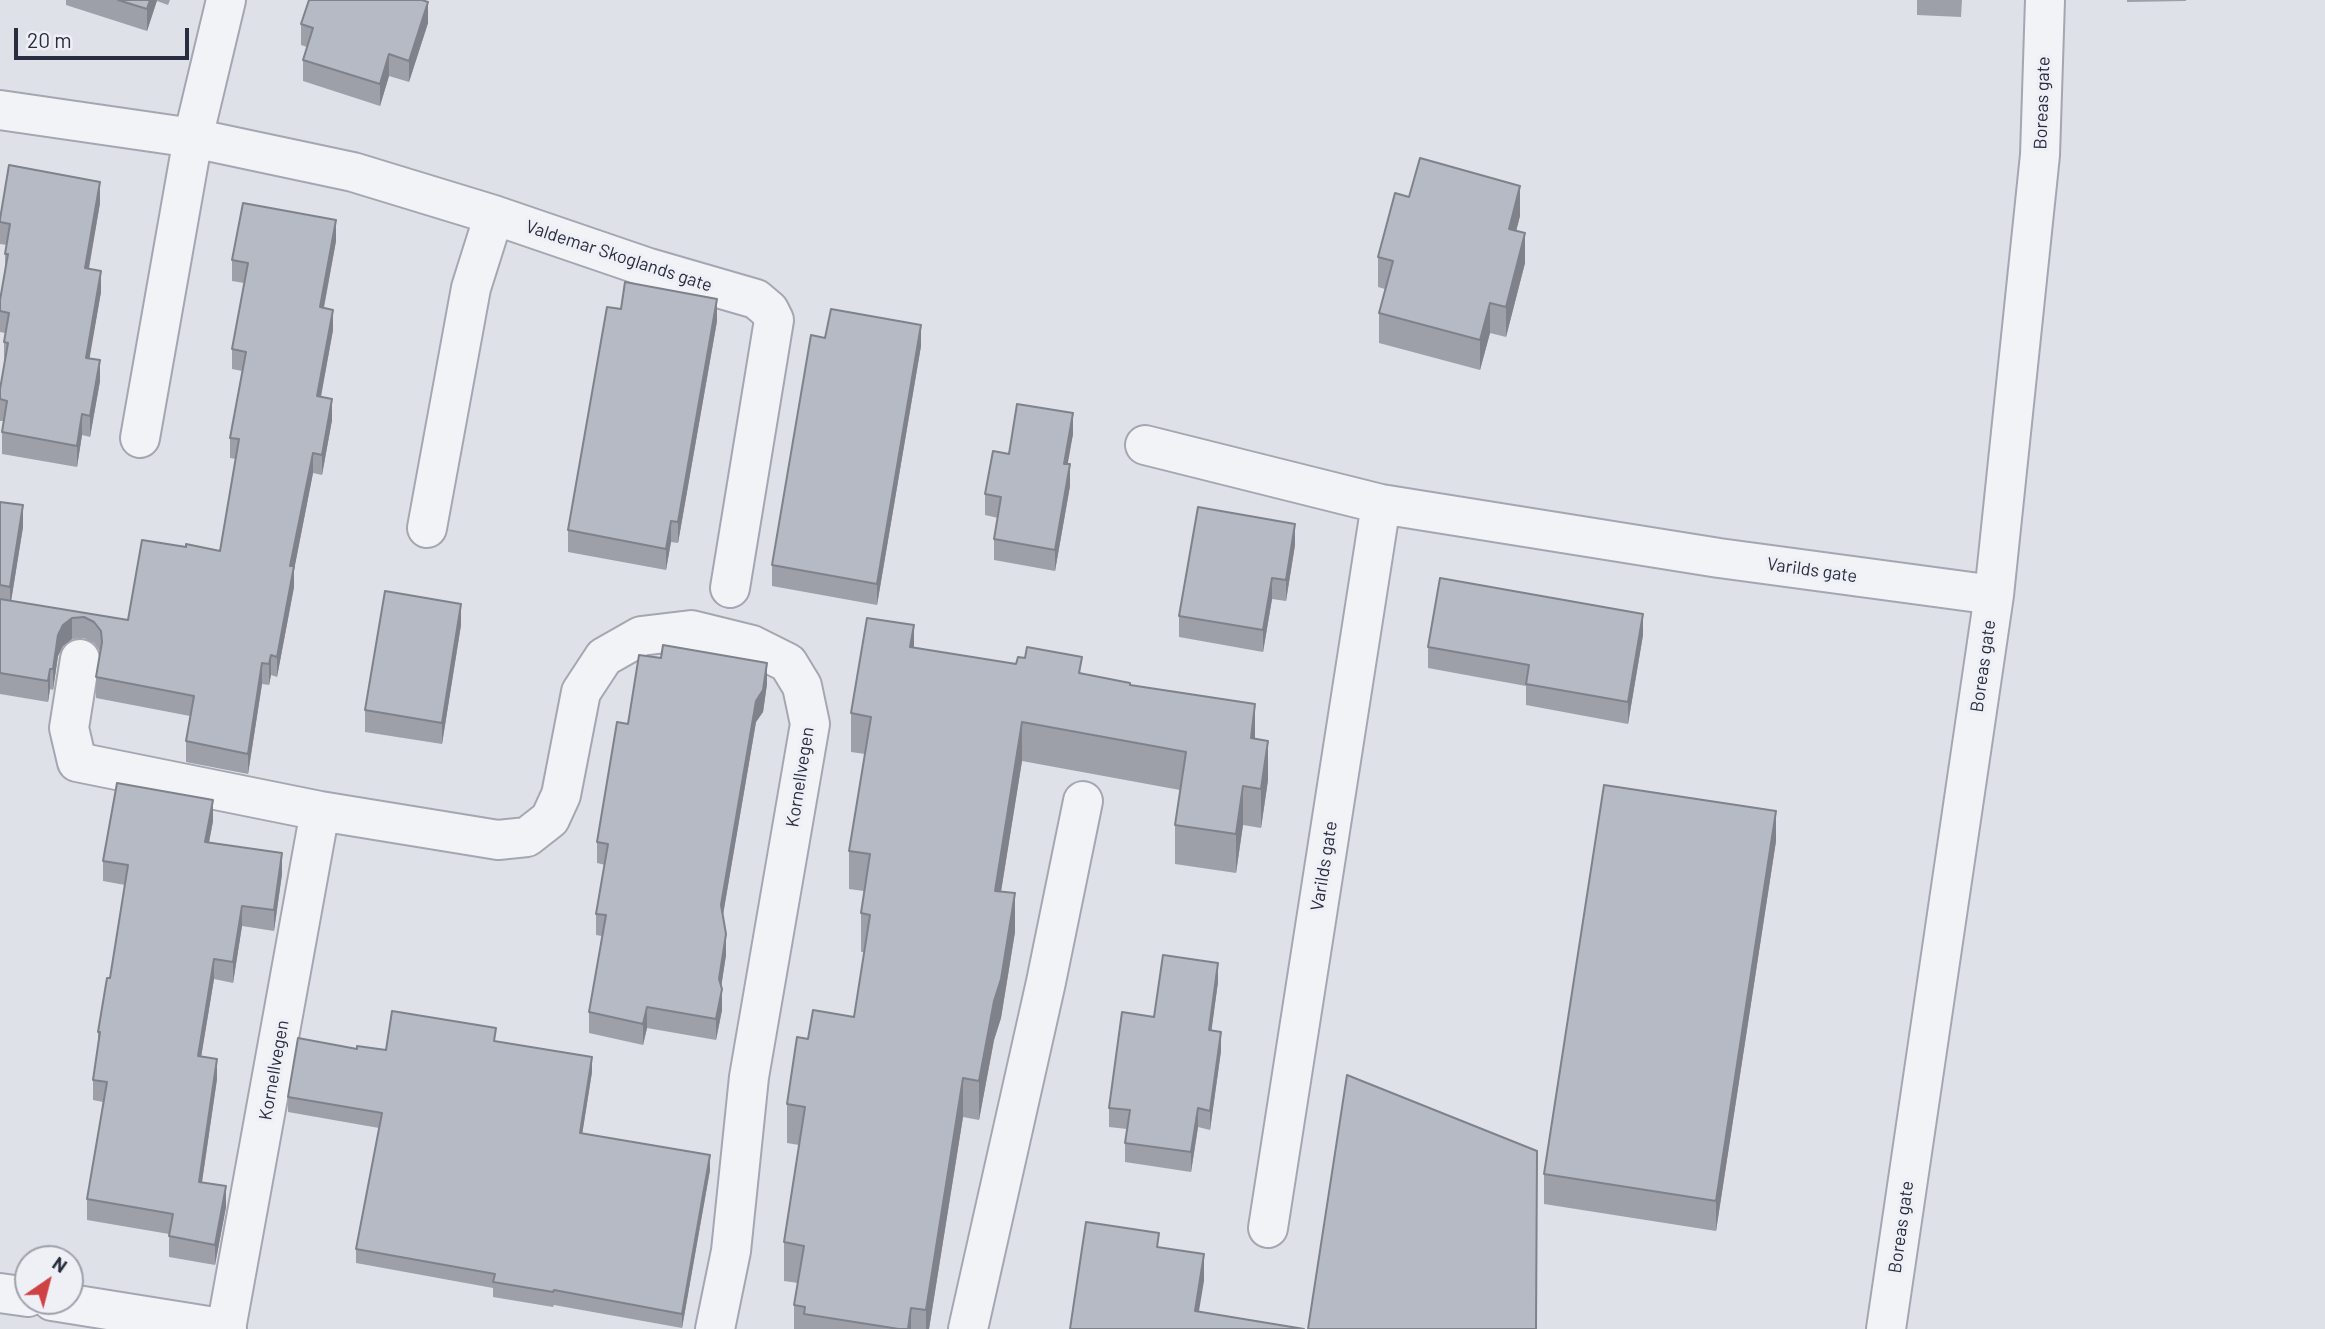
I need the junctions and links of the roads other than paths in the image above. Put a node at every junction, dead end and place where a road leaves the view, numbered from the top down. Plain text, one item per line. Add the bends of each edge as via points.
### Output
1 (226, 0) edge
2 (2045, 0) edge
3 (0, 110) edge
4 (193, 138) junction
5 (494, 215) junction
6 (140, 438) dead end
7 (1145, 445) dead end
8 (1381, 504) junction
9 (427, 528) dead end
10 (730, 588) dead end
11 (1994, 595) junction
12 (80, 659) dead end
13 (1083, 801) dead end
14 (320, 811) junction
15 (1268, 1228) dead end
16 (84, 1306) edge
17 (226, 1329) edge
18 (716, 1329) edge
19 (968, 1329) edge
20 (1885, 1329) edge

1 - 4 street
2 - 11 street, Boreas gate via 2040,155
3 - 4 street, Valdemar Skoglands gate
4 - 5 street, Valdemar Skoglands gate via 353,172
4 - 6 street
5 - 9 street via 471,288
5 - 10 street, Valdemar Skoglands gate via 756,299 769,310 774,320
7 - 8 street, Varilds gate
8 - 11 street, Varilds gate via 1719,558
8 - 15 street, Varilds gate
11 - 20 street, Boreas gate
12 - 14 street, Kornellvegen via 69,728 77,762
13 - 19 street
14 - 17 street, Kornellvegen
14 - 18 street, Kornellvegen via 498,840 527,837 550,820 561,795 581,692 604,657 641,636 691,630 752,645 788,663 802,686 810,724 749,1077 731,1251
16 - 17 street

